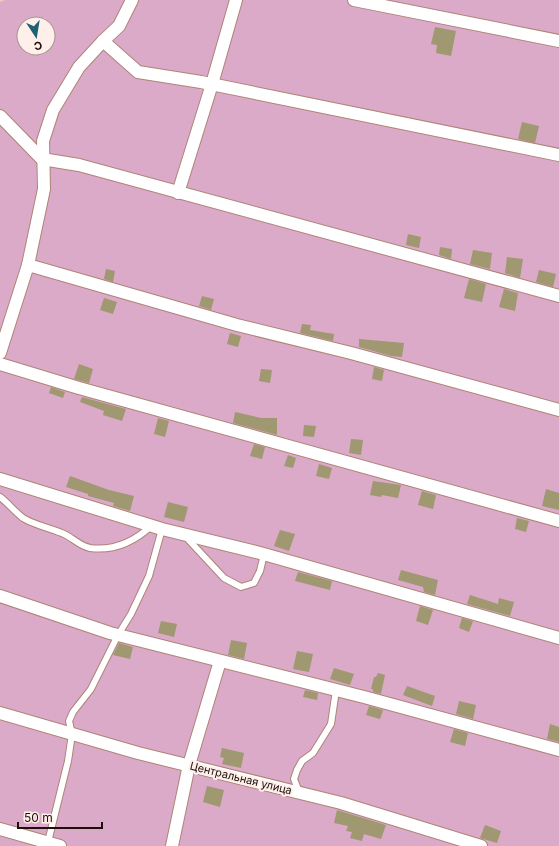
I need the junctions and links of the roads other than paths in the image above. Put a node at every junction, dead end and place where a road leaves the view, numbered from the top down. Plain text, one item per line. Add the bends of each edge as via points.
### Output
1 (132, 0) edge
2 (236, 0) edge
3 (354, 0) edge
4 (103, 41) junction
5 (559, 41) edge
6 (212, 84) junction
7 (0, 116) edge
8 (559, 155) edge
9 (42, 159) junction
10 (178, 193) junction
11 (28, 265) junction
12 (559, 296) edge
13 (0, 353) edge
14 (0, 364) edge
15 (559, 410) edge
16 (0, 479) edge
17 (0, 497) edge
18 (559, 522) edge
19 (157, 527) junction
20 (182, 534) junction
21 (264, 554) junction
22 (0, 596) edge
23 (118, 635) junction
24 (559, 638) edge
25 (220, 660) junction
26 (336, 690) junction
27 (0, 713) edge
28 (72, 734) junction
29 (559, 750) edge
30 (189, 766) junction
31 (299, 793) junction
32 (0, 828) edge
33 (48, 842) junction
34 (60, 846) edge
35 (172, 846) edge
36 (481, 846) edge

1 - 4 street via 119,26
2 - 6 street
3 - 5 street
4 - 6 street via 138,72
4 - 9 street via 79,67 53,110 43,141
6 - 8 street
6 - 10 street
7 - 9 street
9 - 10 street via 79,165
9 - 11 street via 44,189
10 - 12 street
11 - 13 street
11 - 15 street via 237,325 351,353
14 - 18 street
16 - 19 street
17 - 19 lane via 22,517 90,548 120,546
19 - 20 street
19 - 23 lane via 149,576
20 - 21 street
20 - 21 lane via 224,578 240,587 254,584
21 - 24 street
22 - 23 street
23 - 25 street
23 - 28 lane via 91,689 73,712 69,721
25 - 26 street
25 - 30 street
26 - 29 street
26 - 31 lane via 331,724 297,770 294,779
27 - 28 street, Центральная улица
28 - 30 street, Центральная улица
28 - 33 lane
30 - 31 street, Центральная улица
30 - 35 street
31 - 36 street, Центральная улица via 341,803
32 - 33 street
33 - 34 street

